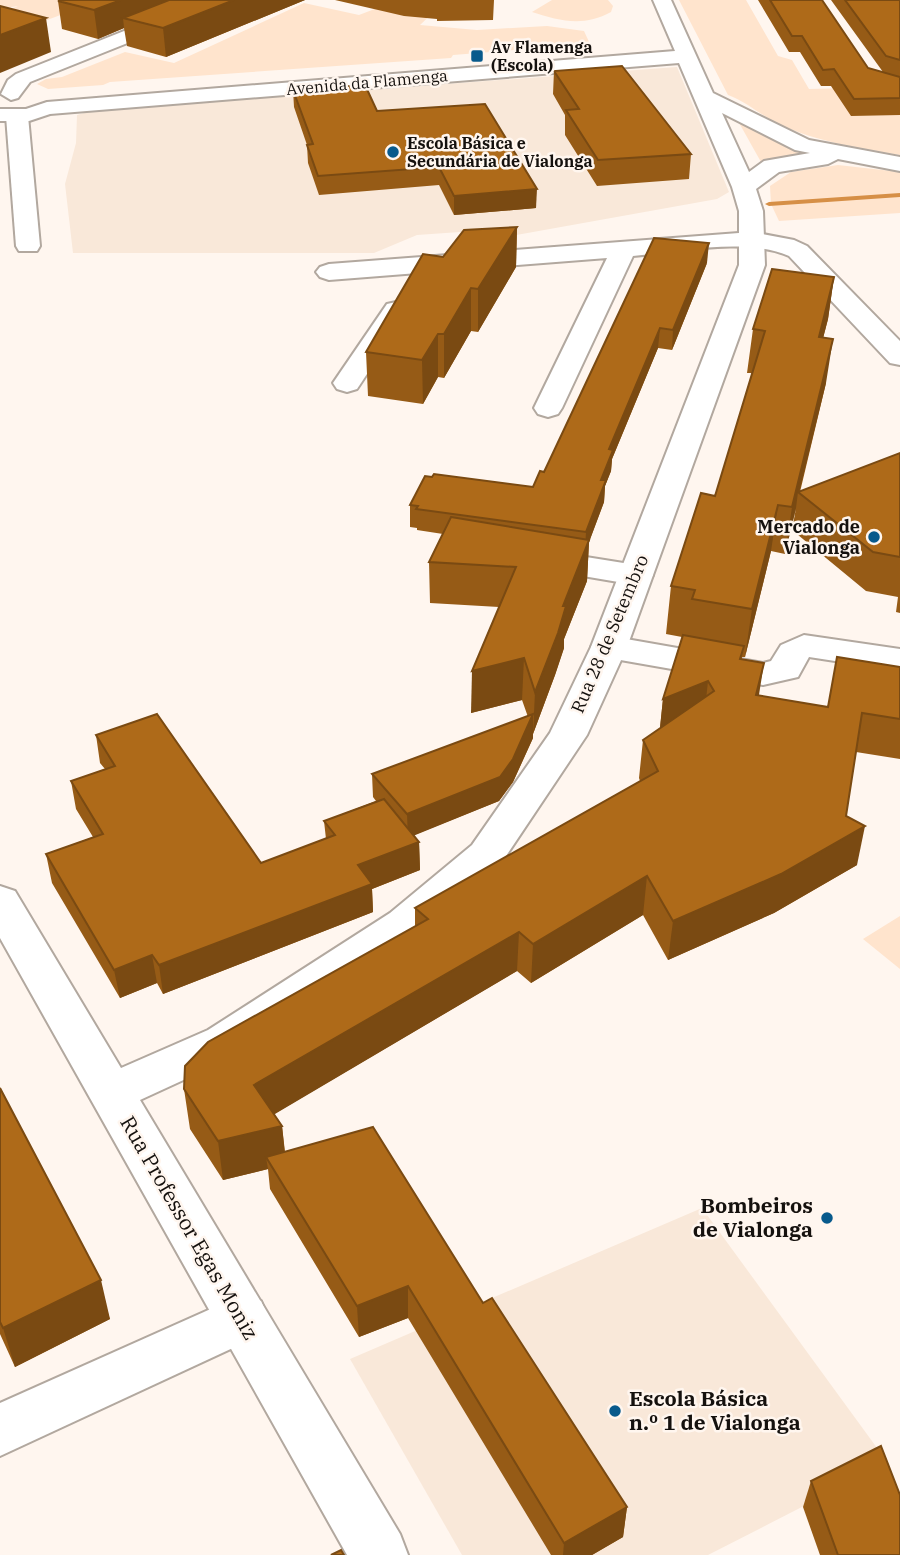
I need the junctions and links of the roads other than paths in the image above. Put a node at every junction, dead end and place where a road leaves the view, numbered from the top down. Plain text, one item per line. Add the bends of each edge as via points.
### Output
1 (218, 0) edge
2 (662, 0) edge
3 (60, 39) dead end
4 (96, 48) junction
5 (686, 51) junction
6 (0, 72) edge
7 (708, 98) junction
8 (10, 100) edge
9 (844, 156) junction
10 (900, 164) edge
11 (744, 187) junction
12 (751, 239) junction
13 (28, 246) dead end
14 (623, 250) junction
15 (426, 265) junction
16 (329, 272) dead end
17 (900, 357) edge
18 (347, 383) dead end
19 (548, 408) dead end
20 (499, 553) edge
21 (636, 575) junction
22 (609, 647) junction
23 (900, 660) edge
24 (0, 901) edge
25 (111, 1093) junction
26 (242, 1318) junction
27 (0, 1430) edge
28 (379, 1555) edge

1 - 4 street
2 - 5 street, Rua 28 de Setembro
3 - 4 street
4 - 8 street
5 - 7 street, Rua 28 de Setembro
5 - 8 street, Avenida da Flamenga via 46,102
6 - 8 street
7 - 9 street via 790,141
7 - 11 street, Rua 28 de Setembro
8 - 13 street
9 - 10 street
9 - 11 street via 779,164 765,169
11 - 12 street, Rua 28 de Setembro via 751,211
12 - 14 street
12 - 17 street via 798,251
12 - 21 street, Rua 28 de Setembro via 752,265
14 - 15 street
14 - 19 street
15 - 16 street
15 - 18 street
20 - 21 street
21 - 22 street, Rua 28 de Setembro
22 - 23 street via 770,675 786,669 793,652 804,646
22 - 25 street, Rua 28 de Setembro via 568,735 486,855 405,923 223,1042
24 - 25 street, Rua Professor Egas Moniz
25 - 26 street, Rua Professor Egas Moniz
26 - 27 street
26 - 28 street, Rua Professor Egas Moniz

